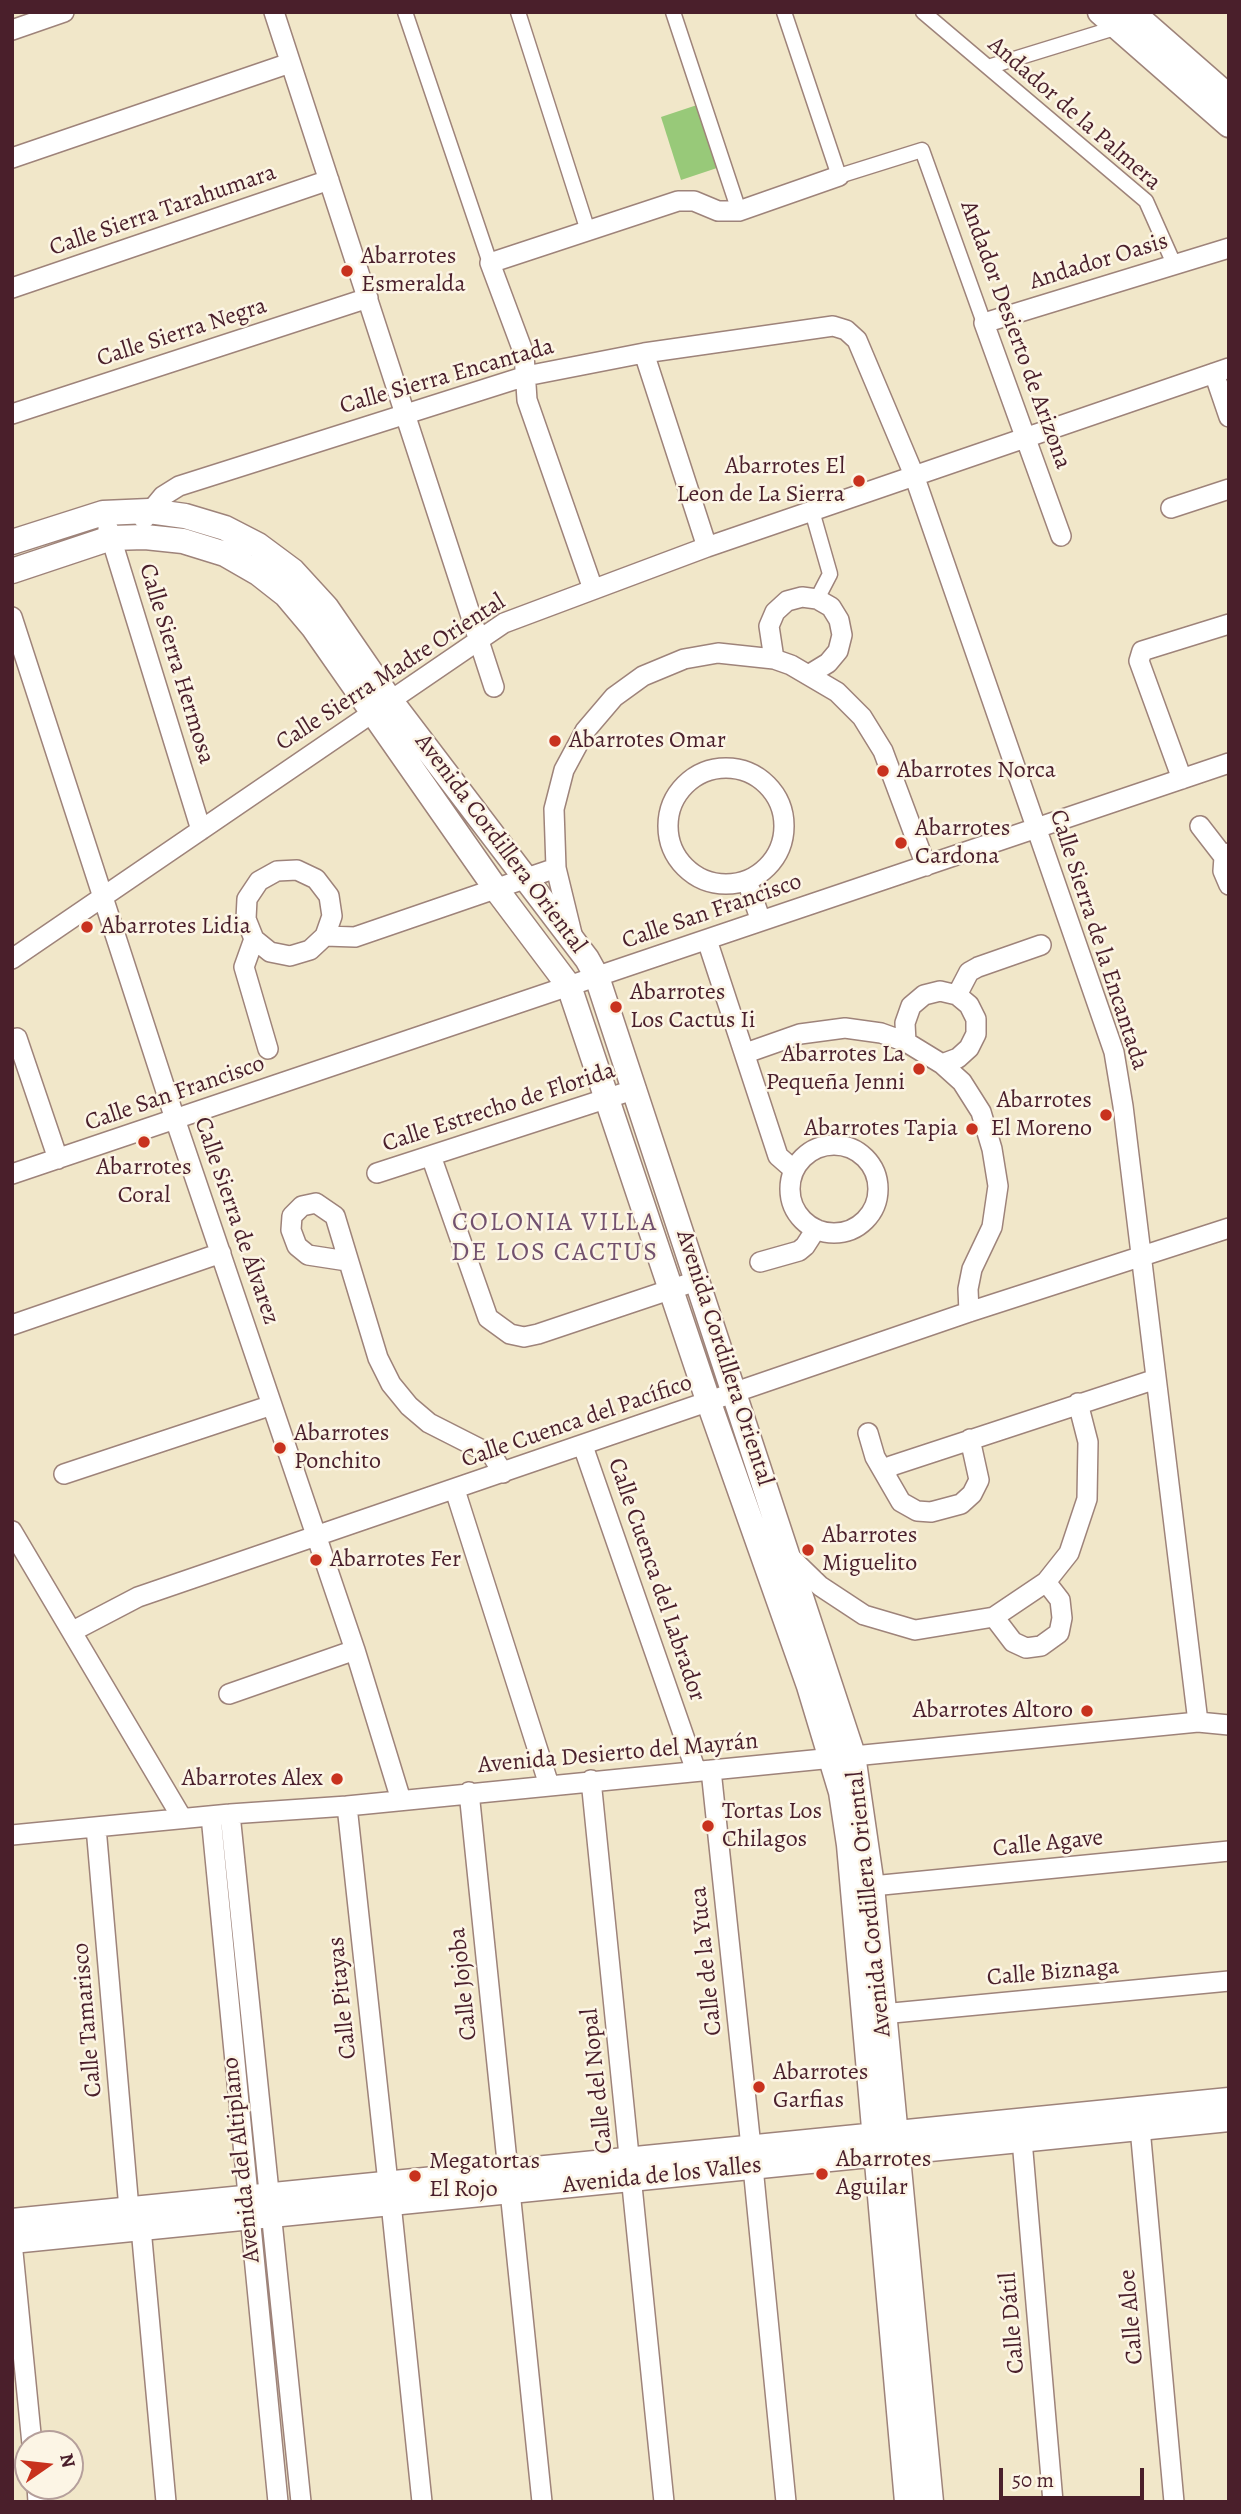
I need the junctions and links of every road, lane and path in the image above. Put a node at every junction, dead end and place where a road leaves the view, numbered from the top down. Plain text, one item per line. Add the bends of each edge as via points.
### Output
1 (64, 12) edge
2 (274, 12) edge
3 (405, 12) edge
4 (518, 12) edge
5 (673, 12) edge
6 (784, 12) edge
7 (923, 12) edge
8 (1128, 16) edge
9 (12, 30) edge
10 (290, 63) junction
11 (988, 67) junction
12 (1229, 97) edge
13 (1229, 125) edge
14 (12, 158) edge
15 (839, 176) junction
16 (329, 180) junction
17 (739, 211) junction
18 (588, 231) junction
19 (1229, 248) edge
20 (491, 263) junction
21 (1174, 264) junction
22 (12, 288) edge
23 (368, 298) junction
24 (984, 323) junction
25 (846, 330) joint
26 (644, 353) junction
27 (1221, 371) edge
28 (526, 376) junction
29 (406, 413) junction
30 (12, 414) edge
31 (1229, 417) edge
32 (1025, 437) junction
33 (914, 475) junction
34 (1229, 489) edge
35 (1171, 508) dead end
36 (149, 511) junction
37 (812, 511) junction
38 (103, 513) junction
39 (1060, 536) dead end
40 (122, 538) junction
41 (12, 542) edge
42 (707, 547) junction
43 (12, 571) edge
44 (593, 589) junction
45 (817, 599) junction
46 (12, 617) edge
47 (1229, 624) edge
48 (480, 639) junction
49 (774, 659) junction
50 (810, 674) junction
51 (494, 687) dead end
52 (381, 707) junction
53 (1229, 763) edge
54 (1182, 779) junction
55 (1200, 826) dead end
56 (1036, 828) junction
57 (201, 830) junction
58 (1226, 855) edge
59 (926, 866) junction
60 (556, 868) junction
61 (525, 878) junction
62 (747, 881) junction
63 (1229, 885) edge
64 (496, 889) junction
65 (103, 897) junction
66 (761, 921) junction
67 (325, 936) junction
68 (254, 939) junction
69 (707, 940) junction
70 (574, 942) junction
71 (1041, 945) dead end
72 (12, 960) edge
73 (597, 977) junction
74 (569, 986) junction
75 (957, 995) junction
76 (17, 1038) dead end
77 (906, 1042) junction
78 (268, 1049) dead end
79 (746, 1053) junction
80 (942, 1064) junction
81 (636, 1089) junction
82 (608, 1098) junction
83 (175, 1119) junction
84 (431, 1156) junction
85 (58, 1159) junction
86 (794, 1170) junction
87 (377, 1173) dead end
88 (12, 1174) edge
89 (1229, 1228) edge
90 (816, 1229) junction
91 (220, 1253) junction
92 (1141, 1258) junction
93 (347, 1261) dead end
94 (760, 1262) dead end
95 (699, 1280) junction
96 (671, 1290) junction
97 (969, 1312) junction
98 (12, 1325) edge
99 (1156, 1379) junction
100 (737, 1393) junction
101 (709, 1403) junction
102 (1079, 1403) junction
103 (272, 1405) junction
104 (867, 1433) dead end
105 (970, 1439) junction
106 (583, 1446) junction
107 (503, 1473) junction
108 (886, 1473) junction
109 (64, 1475) dead end
110 (455, 1490) junction
111 (12, 1531) edge
112 (317, 1538) junction
113 (788, 1555) junction
114 (1046, 1582) junction
115 (994, 1617) junction
116 (73, 1631) junction
117 (355, 1650) junction
118 (229, 1694) dead end
119 (1198, 1722) junction
120 (1229, 1725) edge
121 (843, 1757) junction
122 (704, 1770) junction
123 (591, 1780) junction
124 (549, 1785) junction
125 (469, 1792) junction
126 (401, 1800) junction
127 (347, 1807) junction
128 (220, 1815) junction
129 (183, 1818) junction
130 (96, 1827) junction
131 (12, 1835) edge
132 (1229, 1851) edge
133 (872, 1886) junction
134 (1229, 1981) edge
135 (882, 2014) junction
136 (1229, 2100) edge
137 (1229, 2119) edge
138 (1140, 2128) junction
139 (1021, 2140) junction
140 (884, 2144) junction
141 (752, 2157) junction
142 (632, 2168) junction
143 (509, 2181) junction
144 (390, 2193) junction
145 (262, 2206) junction
146 (135, 2219) junction
147 (12, 2221) edge
148 (12, 2242) edge
149 (32, 2430) edge
150 (166, 2502) edge
151 (278, 2502) edge
152 (301, 2502) edge
153 (422, 2502) edge
154 (542, 2502) edge
155 (664, 2502) edge
156 (786, 2502) edge
157 (907, 2502) edge
158 (932, 2502) edge
159 (1053, 2502) edge
160 (1174, 2502) edge

1 - 9 street
2 - 10 street
3 - 20 street
4 - 18 street
5 - 17 street
6 - 15 street
7 - 11 street, Andador de la Palmera
8 - 11 street
8 - 12 street
8 - 13 street
10 - 14 street
10 - 16 street
11 - 21 street, Andador de la Palmera via 1146,201
15 - 17 street
15 - 24 street, Andador Desierto de Arizona via 922,150
16 - 22 street, Calle Sierra Tarahumara
16 - 23 street
17 - 18 street via 678,201
18 - 20 street
19 - 21 street, Andador Oasis
20 - 28 street via 524,354
21 - 24 street, Andador Oasis
23 - 29 street
23 - 30 street, Calle Sierra Negra
24 - 32 street, Andador Desierto de Arizona
25 - 26 street, Calle Sierra Encantada via 833,326
25 - 33 street, Calle Sierra de la Encantada via 857,340
26 - 28 street, Calle Sierra Encantada
26 - 42 street
27 - 31 street
27 - 32 street, Calle Sierra Madre Oriental
28 - 29 street, Calle Sierra Encantada
28 - 44 street via 527,400
29 - 36 street, Calle Sierra Encantada via 180,486
29 - 48 street
32 - 33 street, Calle Sierra Madre Oriental
32 - 39 street, Andador Desierto de Arizona
33 - 37 street, Calle Sierra Madre Oriental
33 - 56 street, Calle Sierra de la Encantada
34 - 35 street
36 - 38 street, Avenida Cordillera Oriental
36 - 40 street, Calle Sierra Encantada
36 - 52 street, Avenida Cordillera Oriental via 225,528 293,571 326,607
37 - 42 street, Calle Sierra Madre Oriental
37 - 45 street via 830,574
38 - 40 street, Calle Sierra Hermosa
38 - 41 street, Avenida Cordillera Oriental
40 - 43 street, Avenida Cordillera Oriental
40 - 52 street, Avenida Cordillera Oriental via 183,541 225,554 258,573 286,595
40 - 57 street, Calle Sierra Hermosa
42 - 44 street, Calle Sierra Madre Oriental
44 - 48 street, Calle Sierra Madre Oriental via 530,611
45 - 49 street via 787,601 775,612 769,626
45 - 50 street via 831,607 842,635 828,663
46 - 65 street, Calle Sierra de Álvarez
47 - 54 street via 1142,651 1139,661
48 - 51 street
48 - 52 street, Calle Sierra Madre Oriental
49 - 50 street
49 - 60 street via 718,653 684,659 643,676 614,697 585,731 564,769 554,809
50 - 59 street via 862,717 883,751
52 - 57 street, Calle Sierra Madre Oriental
52 - 61 street, Avenida Cordillera Oriental
52 - 64 street, Avenida Cordillera Oriental
53 - 54 street, Calle San Francisco
54 - 56 street, Calle San Francisco
55 - 58 street
56 - 59 street, Calle San Francisco
56 - 92 street, Calle Sierra de la Encantada via 1114,1052
57 - 65 street, Calle Sierra Madre Oriental
58 - 63 street via 1223,871
59 - 66 street, Calle San Francisco
60 - 61 street
60 - 70 street
61 - 64 street
61 - 70 street, Avenida Cordillera Oriental
62 - 62 street via 766,869 780,850 785,828 782,805 769,785 750,772 728,766 705,770 686,782 672,801 667,824 671,846 683,866 702,880 724,885
62 - 66 street
64 - 67 street via 355,937
64 - 74 street, Avenida Cordillera Oriental
65 - 72 street, Calle Sierra Madre Oriental
65 - 83 street, Calle Sierra de Álvarez
66 - 69 street, Calle San Francisco
67 - 68 street via 310,950 290,956 270,952
67 - 68 street via 332,916 329,896 316,879 287,870 259,881 247,899 246,919
68 - 78 street via 244,967
69 - 73 street, Calle San Francisco
69 - 79 street
70 - 73 street, Avenida Cordillera Oriental
71 - 75 street via 969,972
73 - 74 street, Calle San Francisco
73 - 81 street, Avenida Cordillera Oriental
74 - 82 street, Avenida Cordillera Oriental
74 - 83 street, Calle San Francisco
75 - 77 street via 940,991 924,995 911,1006 905,1023
75 - 80 street via 972,1012 976,1034 958,1058
76 - 85 street
77 - 79 street via 881,1032 845,1028 800,1034
77 - 80 street
79 - 86 street via 778,1156
80 - 97 street via 962,1082 981,1112 998,1186 992,1227 970,1279
81 - 82 street, Calle Estrecho de Florida
81 - 95 street, Avenida Cordillera Oriental
82 - 84 street, Calle Estrecho de Florida
82 - 96 street, Avenida Cordillera Oriental
83 - 85 street, Calle San Francisco
83 - 91 street, Calle Sierra de Álvarez
84 - 87 street, Calle Estrecho de Florida
84 - 96 street via 488,1318 510,1334 538,1334
85 - 88 street, Calle San Francisco
86 - 90 street via 793,1204 802,1219
86 - 90 street via 804,1156 819,1147 836,1145 853,1149 875,1174 876,1199 864,1221 850,1231
89 - 92 street, Calle Cuenca del Pacífico
90 - 94 street via 799,1251
91 - 98 street
91 - 103 street, Calle Sierra de Álvarez
92 - 97 street, Calle Cuenca del Pacífico
92 - 99 street, Calle Sierra de la Encantada
93 - 107 street via 391,1384 429,1423 492,1455
95 - 96 street
95 - 100 street, Avenida Cordillera Oriental
96 - 101 street, Avenida Cordillera Oriental
97 - 100 street, Calle Cuenca del Pacífico
99 - 102 street
99 - 119 street, Calle Sierra de la Encantada
100 - 101 street, Calle Cuenca del Pacífico
100 - 113 street, Avenida Cordillera Oriental
101 - 106 street, Calle Cuenca del Pacífico
101 - 121 street, Avenida Cordillera Oriental
102 - 105 street
102 - 114 street via 1088,1442 1087,1500 1069,1553
103 - 109 street
103 - 112 street, Calle Sierra de Álvarez
104 - 108 street
105 - 108 street via 891,1466
105 - 108 street via 979,1479 961,1504 917,1511 901,1502
106 - 107 street, Calle Cuenca del Pacífico
106 - 122 street, Calle Cuenca del Labrador
107 - 110 street, Calle Cuenca del Pacífico
110 - 112 street, Calle Cuenca del Pacífico
110 - 124 street
111 - 116 street
112 - 116 street, Calle Cuenca del Pacífico via 138,1597
112 - 117 street, Calle Sierra de Álvarez
113 - 115 street via 820,1586 864,1615 915,1630
113 - 121 street, Avenida Cordillera Oriental
114 - 115 street
114 - 115 street via 1060,1600 1062,1618 1059,1633 1041,1646 1026,1648 1013,1642
116 - 129 street
117 - 118 street
117 - 126 street, Calle Sierra de Álvarez
119 - 120 street, Avenida Desierto del Mayrán
119 - 121 street, Avenida Desierto del Mayrán
121 - 122 street, Avenida Desierto del Mayrán
121 - 133 street, Avenida Cordillera Oriental
121 - 140 street, Avenida Cordillera Oriental
122 - 123 street, Avenida Desierto del Mayrán
122 - 141 street, Calle de la Yuca
123 - 124 street, Avenida Desierto del Mayrán
123 - 142 street, Calle del Nopal
124 - 125 street, Avenida Desierto del Mayrán
125 - 126 street, Avenida Desierto del Mayrán
125 - 143 street, Calle Jojoba
126 - 127 street, Avenida Desierto del Mayrán
127 - 128 street, Avenida Desierto del Mayrán
127 - 144 street, Calle Pitayas
128 - 129 street, Avenida Desierto del Mayrán
128 - 145 street, Avenida del Altiplano
129 - 130 street, Avenida Desierto del Mayrán
130 - 131 street, Avenida Desierto del Mayrán
130 - 146 street, Calle Tamarisco
132 - 133 street, Calle Agave
133 - 135 street, Avenida Cordillera Oriental
134 - 135 street, Calle Biznaga
135 - 140 street, Avenida Cordillera Oriental
136 - 140 street, Avenida de los Valles
137 - 138 street, Avenida de los Valles
138 - 139 street, Avenida de los Valles
138 - 160 street, Calle Aloe
139 - 140 street, Avenida de los Valles
139 - 159 street, Calle Dátil
140 - 141 street, Avenida de los Valles
140 - 157 street, Avenida Cordillera Oriental
140 - 158 street, Avenida Cordillera Oriental
141 - 142 street, Avenida de los Valles
141 - 156 street, Calle de la Yuca
142 - 143 street, Avenida de los Valles
142 - 155 street, Calle del Nopal
143 - 144 street, Avenida de los Valles
143 - 154 street, Calle Jojoba
144 - 145 street, Avenida de los Valles
144 - 153 street, Calle Pitayas
145 - 146 street, Avenida de los Valles
145 - 151 street, Avenida del Altiplano
145 - 152 street, Avenida del Altiplano
146 - 147 street, Avenida de los Valles
146 - 148 street, Avenida de los Valles
146 - 150 street, Calle Tamarisco
148 - 149 street

